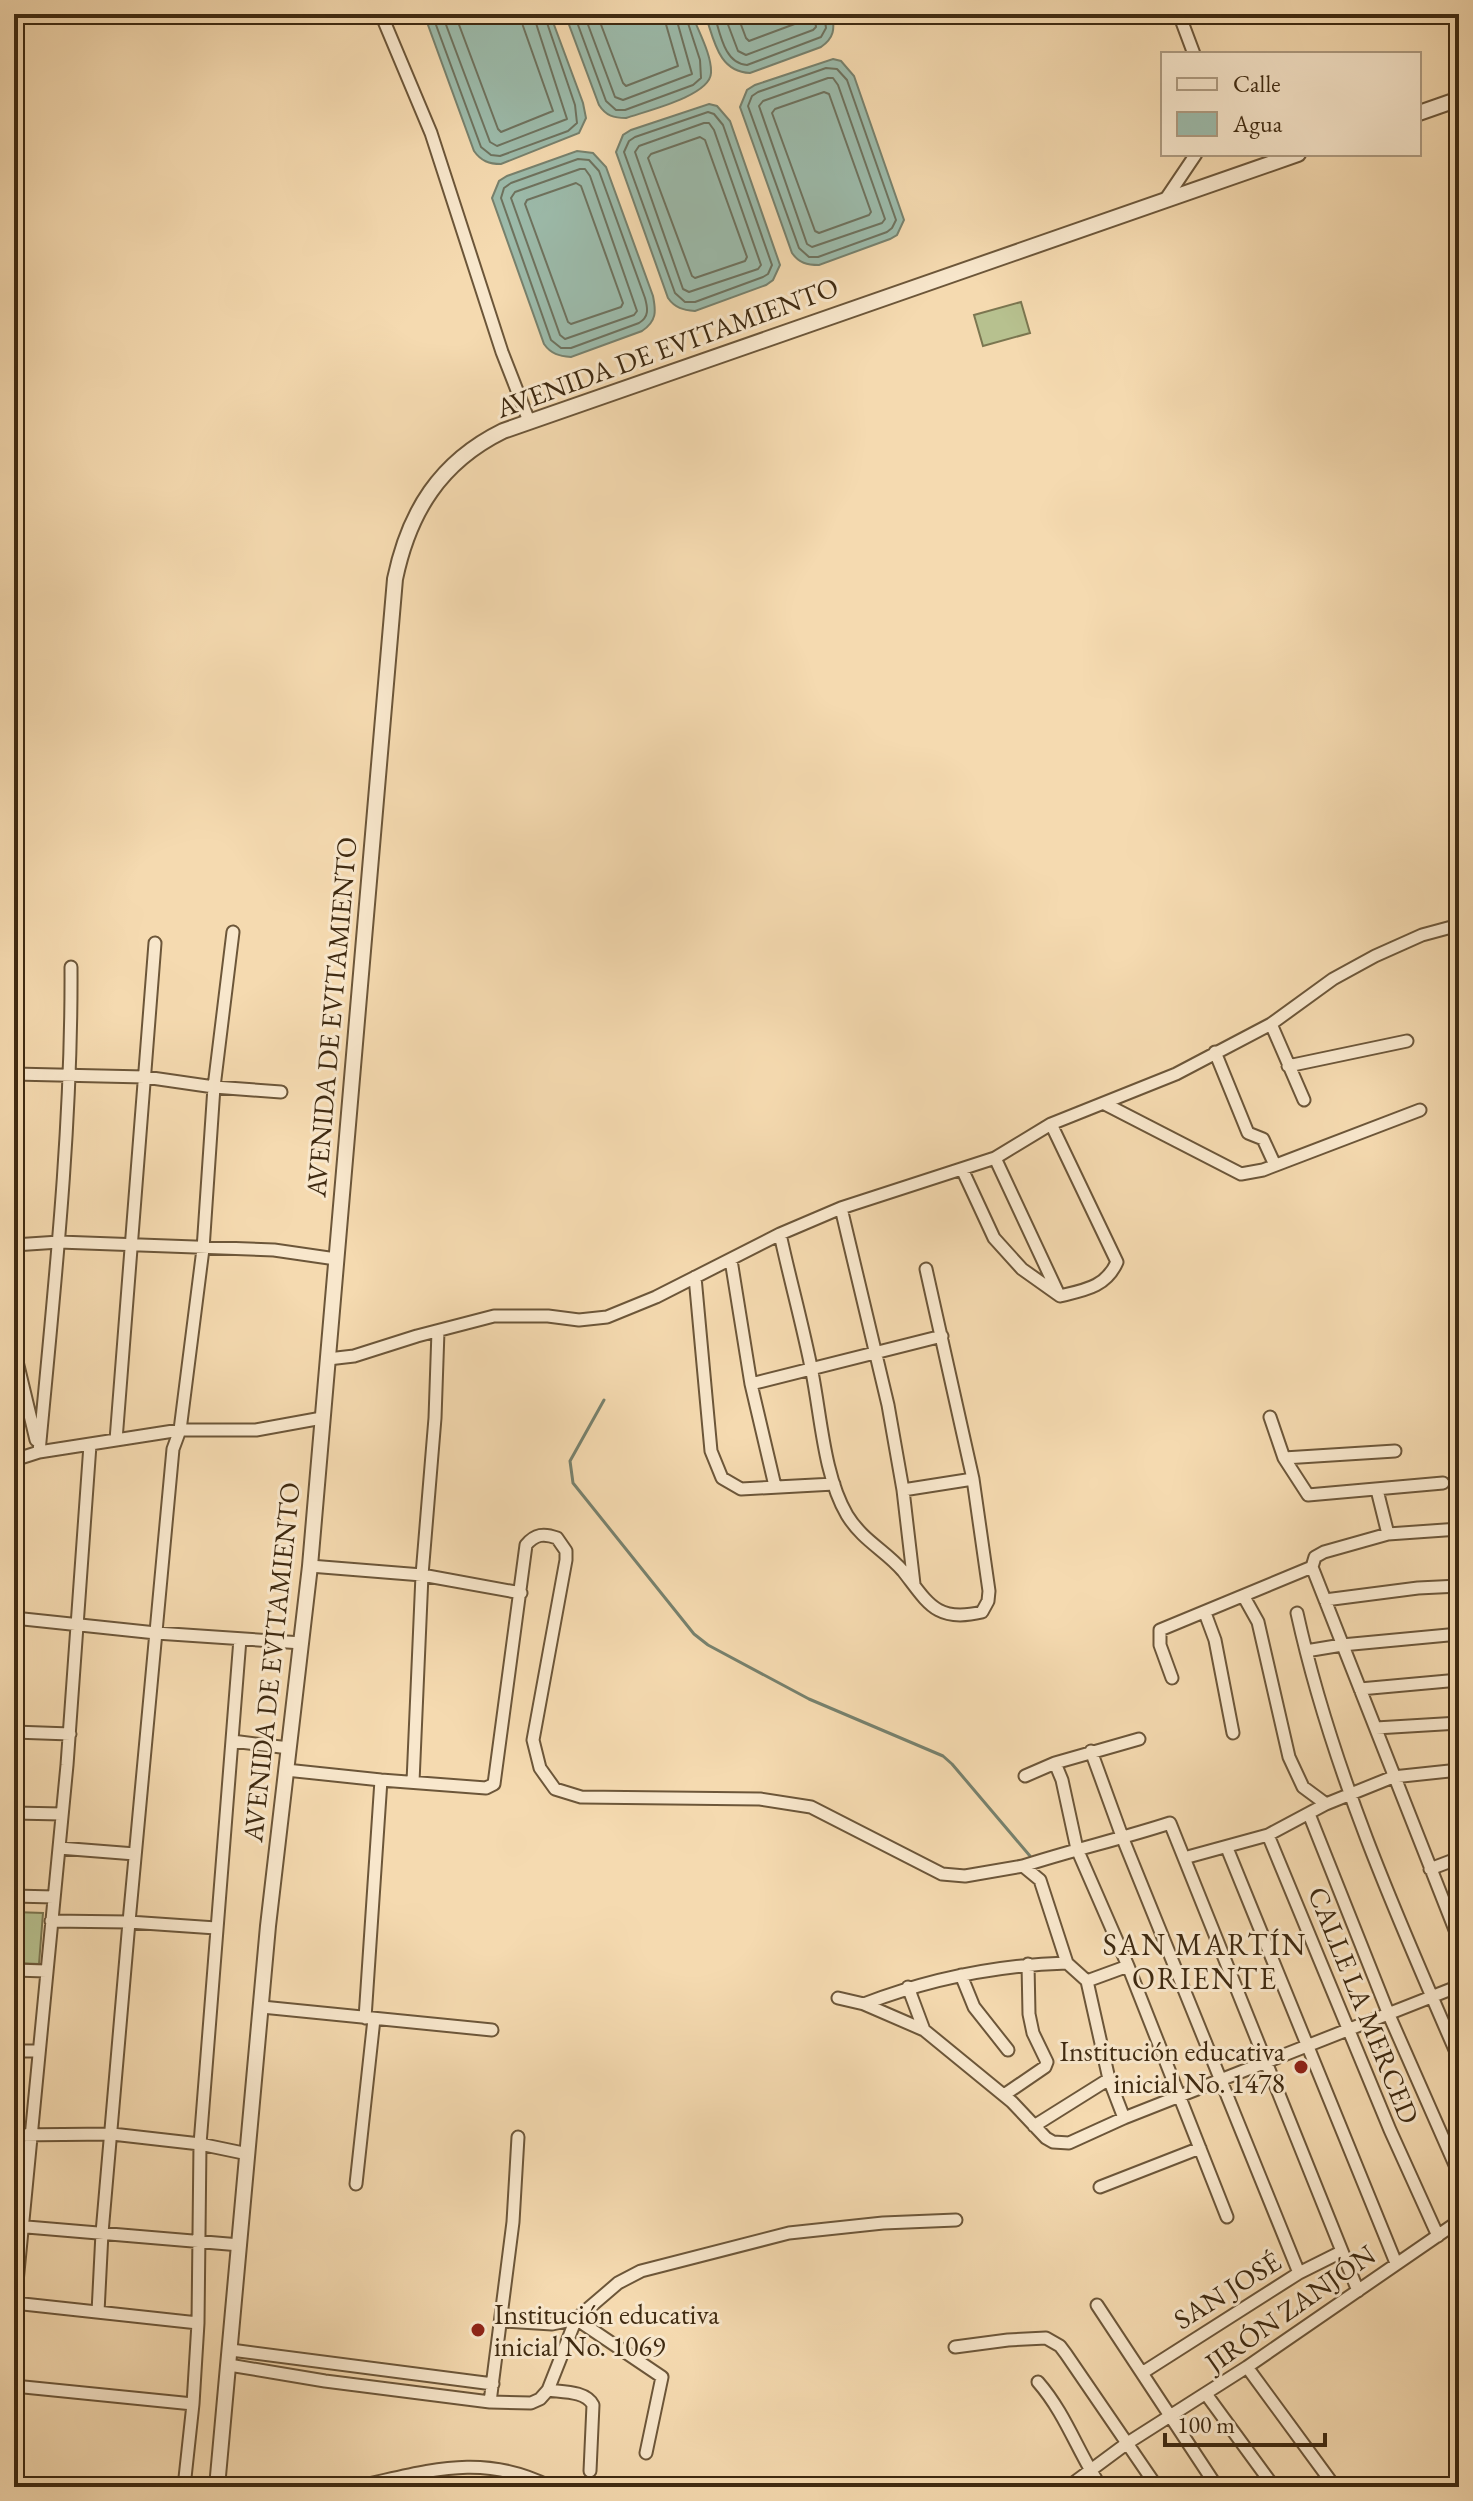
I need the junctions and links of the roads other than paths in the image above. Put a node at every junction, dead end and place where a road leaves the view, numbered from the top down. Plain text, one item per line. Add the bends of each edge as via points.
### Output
1 (381, 14) edge
2 (1179, 14) edge
3 (1193, 52) edge
4 (1459, 99) edge
5 (1421, 112) edge
6 (1195, 156) edge
7 (1289, 156) edge
8 (1164, 200) junction
9 (529, 421) junction
10 (1459, 925) edge
11 (233, 932) dead end
12 (155, 943) dead end
13 (71, 967) dead end
14 (1271, 1024) junction
15 (1407, 1041) dead end
16 (1215, 1052) junction
17 (1288, 1066) junction
18 (14, 1074) edge
19 (69, 1075) junction
20 (145, 1077) junction
21 (214, 1087) junction
22 (281, 1092) dead end
23 (1304, 1100) dead end
24 (1105, 1104) junction
25 (1420, 1110) dead end
26 (1051, 1124) junction
27 (995, 1158) junction
28 (1275, 1165) junction
29 (962, 1169) junction
30 (841, 1208) junction
31 (780, 1234) junction
32 (59, 1242) junction
33 (14, 1245) edge
34 (131, 1247) junction
35 (203, 1249) junction
36 (336, 1259) junction
37 (731, 1260) junction
38 (926, 1269) dead end
39 (695, 1277) junction
40 (1060, 1296) junction
41 (438, 1331) junction
42 (942, 1336) junction
43 (14, 1349) edge
44 (876, 1353) junction
45 (328, 1359) junction
46 (811, 1369) junction
47 (751, 1384) junction
48 (1270, 1417) dead end
49 (322, 1418) junction
50 (180, 1430) junction
51 (116, 1440) junction
52 (90, 1445) junction
53 (1395, 1451) dead end
54 (39, 1452) junction
55 (1284, 1458) junction
56 (14, 1460) edge
57 (973, 1479) junction
58 (1443, 1483) dead end
59 (834, 1484) junction
60 (775, 1486) junction
61 (903, 1490) junction
62 (1377, 1490) junction
63 (1459, 1529) edge
64 (1388, 1534) junction
65 (310, 1566) junction
66 (1312, 1567) junction
67 (422, 1575) junction
68 (1459, 1586) edge
69 (914, 1587) junction
70 (521, 1593) junction
71 (1244, 1597) junction
72 (1325, 1600) junction
73 (1205, 1613) junction
74 (1297, 1613) dead end
75 (14, 1618) edge
76 (78, 1626) junction
77 (156, 1633) junction
78 (1459, 1634) edge
79 (240, 1639) junction
80 (302, 1643) junction
81 (1342, 1645) junction
82 (1306, 1651) junction
83 (1172, 1678) dead end
84 (1459, 1680) edge
85 (1360, 1689) junction
86 (1459, 1723) edge
87 (1376, 1728) junction
88 (14, 1732) edge
89 (1233, 1733) dead end
90 (70, 1734) junction
91 (1139, 1739) dead end
92 (232, 1741) junction
93 (289, 1748) junction
94 (1091, 1751) junction
95 (1055, 1763) junction
96 (286, 1770) junction
97 (1459, 1770) edge
98 (1025, 1776) dead end
99 (1393, 1777) junction
100 (381, 1780) junction
101 (413, 1782) junction
102 (1350, 1794) junction
103 (1326, 1804) junction
104 (14, 1813) edge
105 (62, 1814) junction
106 (1309, 1814) junction
107 (1268, 1835) junction
108 (1123, 1839) junction
109 (59, 1848) junction
110 (1227, 1848) junction
111 (1077, 1849) junction
112 (135, 1854) junction
113 (1184, 1858) junction
114 (1459, 1858) edge
115 (1023, 1866) junction
116 (1430, 1869) junction
117 (14, 1896) edge
118 (54, 1897) junction
119 (51, 1921) junction
120 (129, 1922) junction
121 (1456, 1923) edge
122 (216, 1928) junction
123 (1459, 1940) edge
124 (1067, 1963) junction
125 (1028, 1964) junction
126 (1128, 1966) junction
127 (14, 1970) edge
128 (46, 1971) junction
129 (961, 1975) junction
130 (1087, 1981) junction
131 (1459, 1986) edge
132 (908, 1987) junction
133 (838, 1998) dead end
134 (1433, 1999) junction
135 (864, 2004) junction
136 (262, 2007) junction
137 (1389, 2015) junction
138 (370, 2018) junction
139 (492, 2030) dead end
140 (924, 2030) junction
141 (1349, 2031) junction
142 (1308, 2047) junction
143 (1008, 2050) dead end
144 (14, 2051) edge
145 (38, 2051) junction
146 (1459, 2059) edge
147 (1265, 2064) junction
148 (1109, 2079) junction
149 (1222, 2081) junction
150 (1004, 2095) junction
151 (1179, 2098) junction
152 (1124, 2118) junction
153 (1034, 2126) junction
154 (112, 2134) junction
155 (14, 2135) edge
156 (31, 2136) junction
157 (518, 2137) dead end
158 (200, 2144) junction
159 (1200, 2148) junction
160 (248, 2154) junction
161 (1459, 2174) edge
162 (356, 2184) dead end
163 (1100, 2187) dead end
164 (1227, 2217) dead end
165 (956, 2220) dead end
166 (1459, 2221) edge
167 (17, 2226) edge
168 (102, 2233) junction
169 (1438, 2236) junction
170 (199, 2242) junction
171 (240, 2245) junction
172 (1341, 2252) junction
173 (1396, 2263) junction
174 (1299, 2273) junction
175 (1358, 2291) junction
176 (14, 2303) edge
177 (1097, 2305) dead end
178 (98, 2312) junction
179 (576, 2319) junction
180 (502, 2321) junction
181 (198, 2323) junction
182 (955, 2347) dead end
183 (231, 2350) junction
184 (229, 2365) junction
185 (1247, 2367) junction
186 (1142, 2373) junction
187 (1038, 2382) dead end
188 (493, 2384) junction
189 (14, 2386) edge
190 (548, 2390) junction
191 (1206, 2394) junction
192 (490, 2402) junction
193 (193, 2404) junction
194 (1169, 2417) junction
195 (1126, 2444) junction
196 (646, 2453) dead end
197 (1089, 2470) junction
198 (590, 2471) dead end
199 (184, 2487) edge
200 (217, 2487) edge
201 (354, 2487) edge
202 (551, 2487) edge
203 (1068, 2487) edge
204 (1101, 2487) edge
205 (1157, 2487) edge
206 (1217, 2487) edge
207 (1274, 2487) edge
208 (1335, 2487) edge

1 - 9 street via 431,133
2 - 3 street
4 - 5 street
6 - 8 street
7 - 8 street, AVENIDA DE EVITAMIENTO
8 - 9 street, AVENIDA DE EVITAMIENTO
9 - 36 street, AVENIDA DE EVITAMIENTO via 485,440 449,469 428,495 402,546
10 - 14 street via 1375,956
11 - 21 street
12 - 20 street
13 - 19 street
14 - 16 street
14 - 17 street
15 - 17 street
16 - 24 street
16 - 28 street via 1248,1133 1263,1139
17 - 23 street
18 - 19 street
19 - 20 street
19 - 32 street
20 - 21 street
20 - 34 street
21 - 22 street
21 - 35 street
24 - 26 street
24 - 28 street via 1241,1174
25 - 28 street
26 - 27 street
26 - 40 street via 1117,1262 1112,1274 1094,1288
27 - 29 street
27 - 40 street
29 - 30 street
29 - 40 street via 994,1238 1022,1269
30 - 31 street
30 - 44 street
31 - 37 street
31 - 46 street
32 - 33 street
32 - 34 street
32 - 54 street
34 - 35 street
34 - 51 street
35 - 36 street via 274,1250
35 - 50 street
36 - 45 street, AVENIDA DE EVITAMIENTO
37 - 39 street
37 - 47 street
38 - 42 street
39 - 41 street via 597,1319 503,1315
39 - 60 street via 711,1451 722,1478 741,1489
41 - 45 street
41 - 67 street
42 - 44 street
42 - 57 street
43 - 54 street
44 - 46 street
44 - 61 street
45 - 49 street, AVENIDA DE EVITAMIENTO
46 - 47 street
46 - 59 street
47 - 60 street
48 - 55 street
49 - 50 street via 256,1430
49 - 65 street, AVENIDA DE EVITAMIENTO
50 - 51 street
50 - 77 street via 173,1449
51 - 52 street
52 - 54 street
52 - 76 street
53 - 55 street
54 - 56 street
55 - 62 street via 1308,1495
57 - 61 street
57 - 69 street via 989,1591 986,1607 970,1615 940,1612
58 - 62 street
59 - 60 street
59 - 69 street via 865,1540
61 - 69 street
62 - 64 street
63 - 64 street
64 - 66 street via 1324,1552
65 - 67 street
65 - 80 street, AVENIDA DE EVITAMIENTO
66 - 71 street
66 - 72 street
67 - 70 street
67 - 101 street
68 - 72 street
70 - 101 street via 494,1784 486,1788
70 - 115 street via 526,1545 541,1534 557,1538 566,1560 533,1740 540,1768 555,1789 581,1797 760,1799 811,1807 942,1874 965,1876
71 - 73 street
71 - 103 street via 1258,1622 1289,1757 1303,1787
72 - 81 street
73 - 83 street via 1160,1630
73 - 89 street
74 - 82 street
75 - 76 street
76 - 77 street
76 - 90 street
77 - 79 street
77 - 112 street
78 - 81 street
79 - 80 street
79 - 92 street
80 - 93 street, AVENIDA DE EVITAMIENTO
81 - 82 street
81 - 85 street
82 - 102 street
84 - 85 street
85 - 87 street
86 - 87 street
87 - 99 street
88 - 90 street
90 - 105 street
91 - 94 street
92 - 93 street
92 - 122 street
93 - 96 street, AVENIDA DE EVITAMIENTO
94 - 95 street
94 - 108 street
95 - 98 street
95 - 111 street
96 - 100 street
96 - 136 street, AVENIDA DE EVITAMIENTO
97 - 99 street
99 - 102 street
99 - 116 street
100 - 101 street
100 - 138 street
102 - 103 street
102 - 134 street
103 - 106 street
104 - 105 street
105 - 109 street
106 - 107 street
106 - 137 street
107 - 110 street
107 - 141 street, CALLE LA MERCED
108 - 111 street
108 - 113 street via 1170,1823
108 - 149 street
109 - 112 street
109 - 118 street
110 - 113 street
110 - 142 street
111 - 115 street
111 - 126 street
112 - 120 street
113 - 147 street
114 - 116 street
115 - 124 street via 1040,1880
116 - 121 street
117 - 118 street
118 - 119 street
119 - 120 street
119 - 128 street
120 - 122 street
120 - 154 street
121 - 123 street
122 - 158 street
124 - 125 street
124 - 130 street
125 - 129 street
125 - 150 street via 1029,2014 1047,2062
126 - 130 street
126 - 151 street
127 - 128 street
128 - 145 street
129 - 132 street
129 - 143 street via 974,2007
130 - 148 street
131 - 134 street
132 - 135 street
132 - 140 street
133 - 135 street
134 - 137 street
134 - 146 street
135 - 140 street
136 - 138 street
136 - 160 street, AVENIDA DE EVITAMIENTO
137 - 141 street
137 - 161 street
138 - 139 street
138 - 162 street
140 - 150 street
141 - 142 street
141 - 169 street, CALLE LA MERCED
142 - 147 street
142 - 173 street
144 - 145 street
145 - 156 street
147 - 149 street
147 - 172 street
148 - 152 street
148 - 153 street
149 - 151 street
149 - 174 street
150 - 153 street
151 - 152 street
151 - 159 street
152 - 153 street via 1069,2143 1053,2142
154 - 156 street
154 - 158 street
154 - 168 street
155 - 156 street
156 - 167 street
157 - 180 street
158 - 160 street
158 - 170 street
159 - 163 street
159 - 164 street
160 - 171 street, AVENIDA DE EVITAMIENTO
165 - 179 street via 789,2233 641,2271 618,2283
166 - 169 street, JIRÓN ZANJÓN
167 - 168 street
167 - 176 street
168 - 170 street
168 - 178 street
169 - 173 street, JIRÓN ZANJÓN
170 - 171 street
170 - 181 street
171 - 183 street, AVENIDA DE EVITAMIENTO
172 - 174 street, SAN JOSÉ
172 - 175 street
173 - 175 street, JIRÓN ZANJÓN
174 - 186 street, SAN JOSÉ
175 - 185 street, JIRÓN ZANJÓN
176 - 178 street
177 - 186 street
178 - 181 street
179 - 180 street via 552,2324
179 - 190 street
179 - 196 street via 662,2377
180 - 188 street
181 - 193 street
182 - 195 street via 1054,2341
183 - 184 street, AVENIDA DE EVITAMIENTO
183 - 188 street
184 - 192 street
184 - 200 street, AVENIDA DE EVITAMIENTO
185 - 191 street, JIRÓN ZANJÓN
185 - 208 street
186 - 194 street
187 - 197 street via 1063,2415
188 - 192 street
189 - 193 street
190 - 192 street via 531,2403
190 - 198 street via 590,2399
191 - 194 street, JIRÓN ZANJÓN
191 - 207 street
193 - 199 street
194 - 195 street, JIRÓN ZANJÓN
194 - 206 street
195 - 197 street, JIRÓN ZANJÓN
195 - 205 street
197 - 203 street, JIRÓN ZANJÓN
197 - 204 street
201 - 202 street via 464,2466 500,2468

